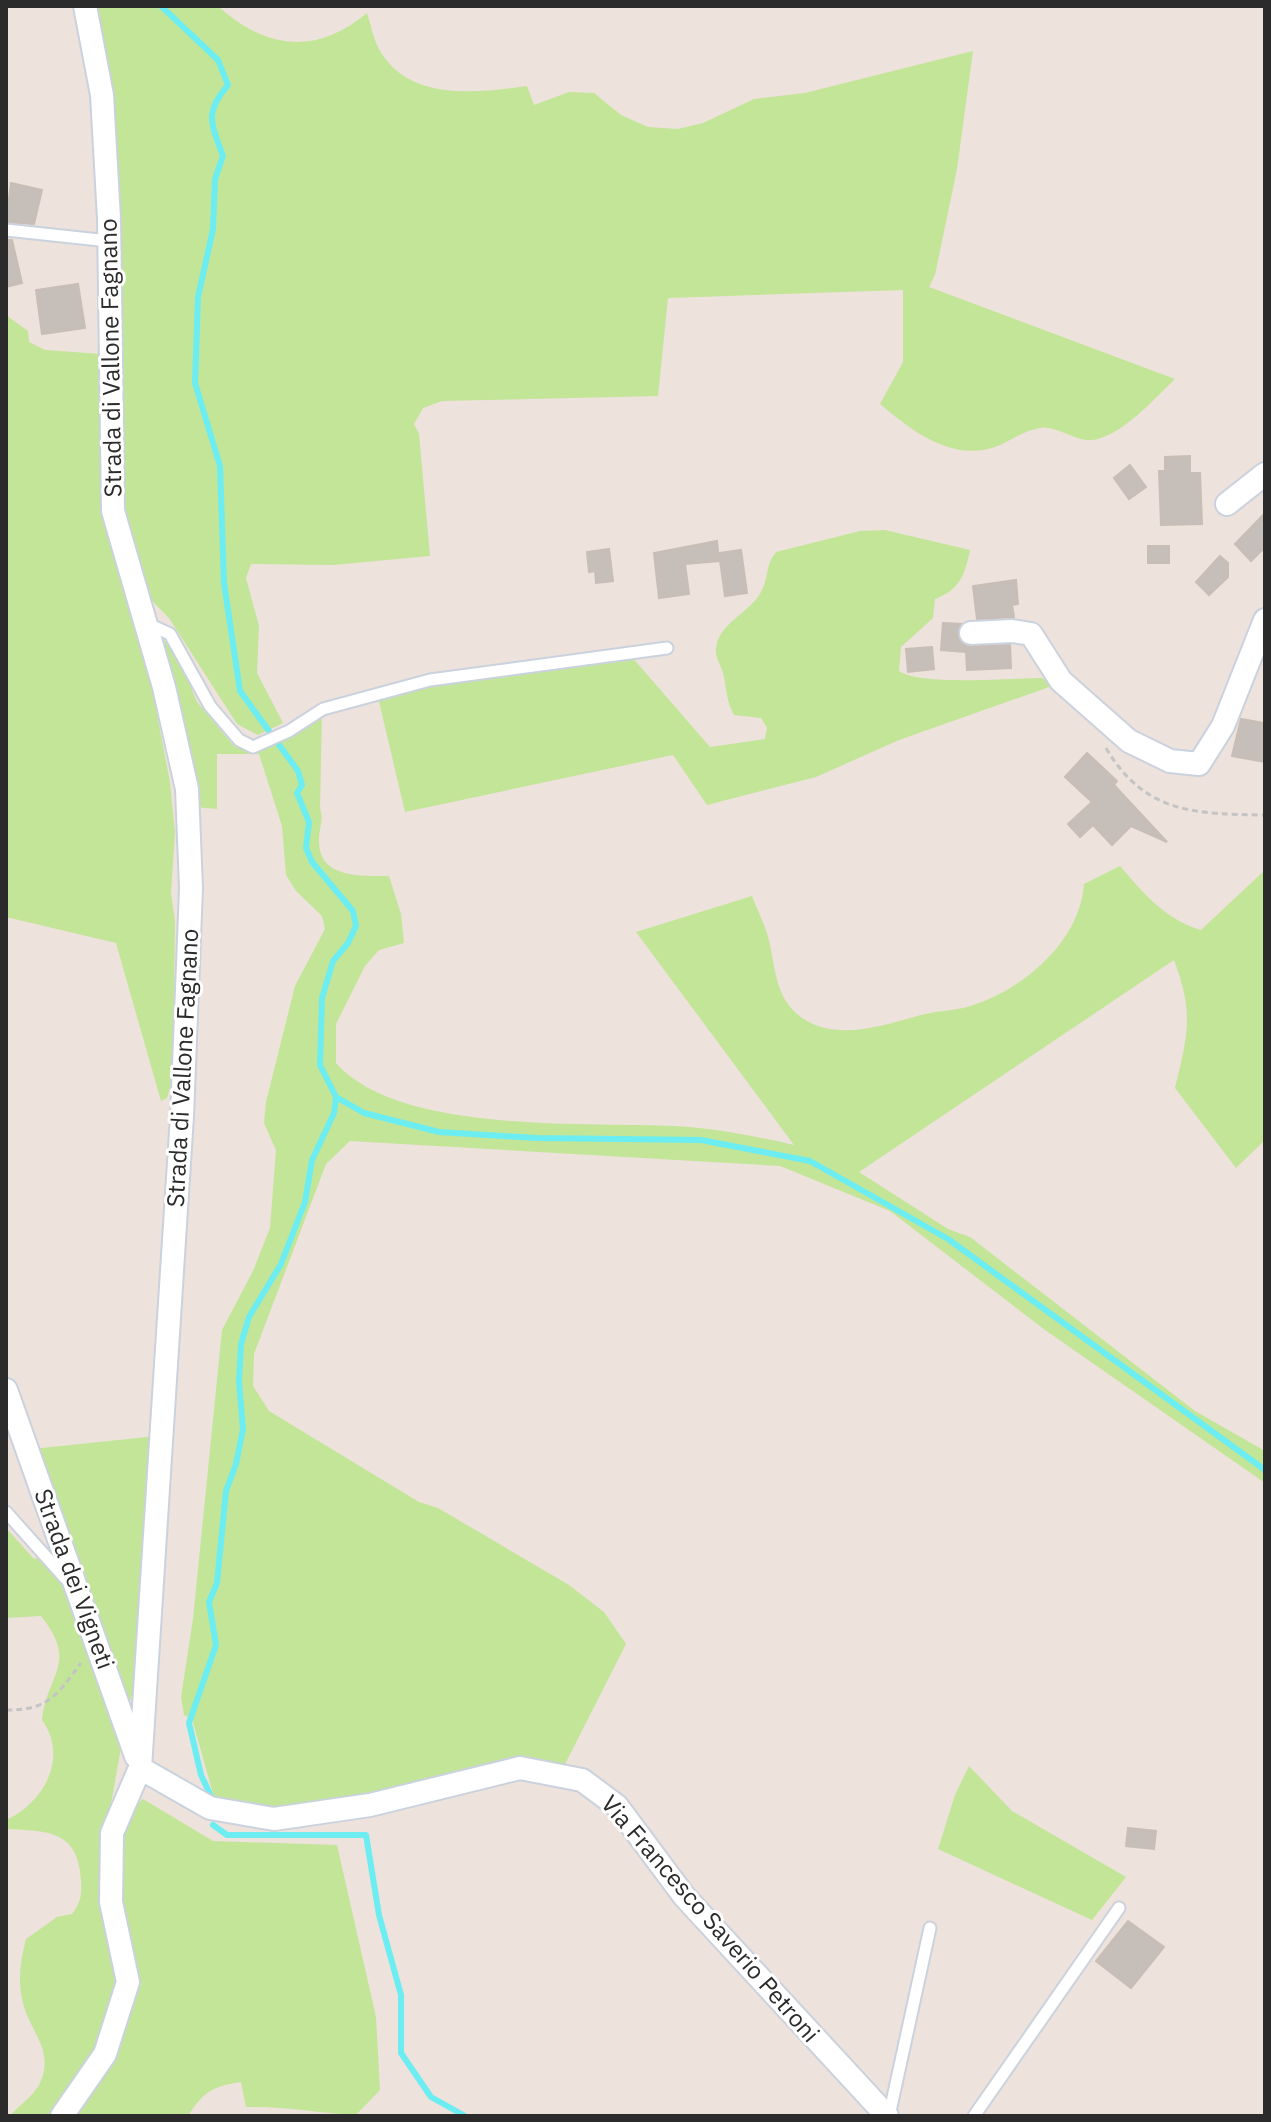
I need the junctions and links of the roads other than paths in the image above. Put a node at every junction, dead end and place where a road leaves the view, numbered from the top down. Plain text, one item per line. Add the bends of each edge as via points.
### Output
1 (85, 6) edge
2 (6, 230) edge
3 (109, 241) junction
4 (1265, 474) edge
5 (1227, 504) dead end
6 (1265, 620) edge
7 (145, 623) junction
8 (971, 633) dead end
9 (667, 648) dead end
10 (6, 1390) edge
11 (6, 1512) edge
12 (83, 1602) junction
13 (140, 1768) junction
14 (1119, 1908) dead end
15 (930, 1928) dead end
16 (62, 2116) edge
17 (888, 2116) edge
18 (974, 2116) edge

1 - 3 street, Strada di Vallone Fagnano via 102,95
2 - 3 lane
3 - 7 street, Strada di Vallone Fagnano via 113,511
4 - 5 street
6 - 8 street via 1223,726 1199,764 1170,761 1129,741 1061,681 1031,634
7 - 9 lane via 170,634 210,706 239,740 253,747 323,709 430,680
7 - 13 street, Strada di Vallone Fagnano via 187,789 191,888 182,1116
10 - 12 street, Strada dei Vigneti
11 - 12 lane
12 - 13 street, Strada dei Vigneti
13 - 16 street, Strada di Vallone Fagnano via 112,1833 111,1902 128,1982 105,2054
13 - 17 street, Via Francesco Saverio Petroni via 210,1808 274,1819 370,1805 520,1768 582,1780 617,1806 684,1896
14 - 18 lane
15 - 17 lane

